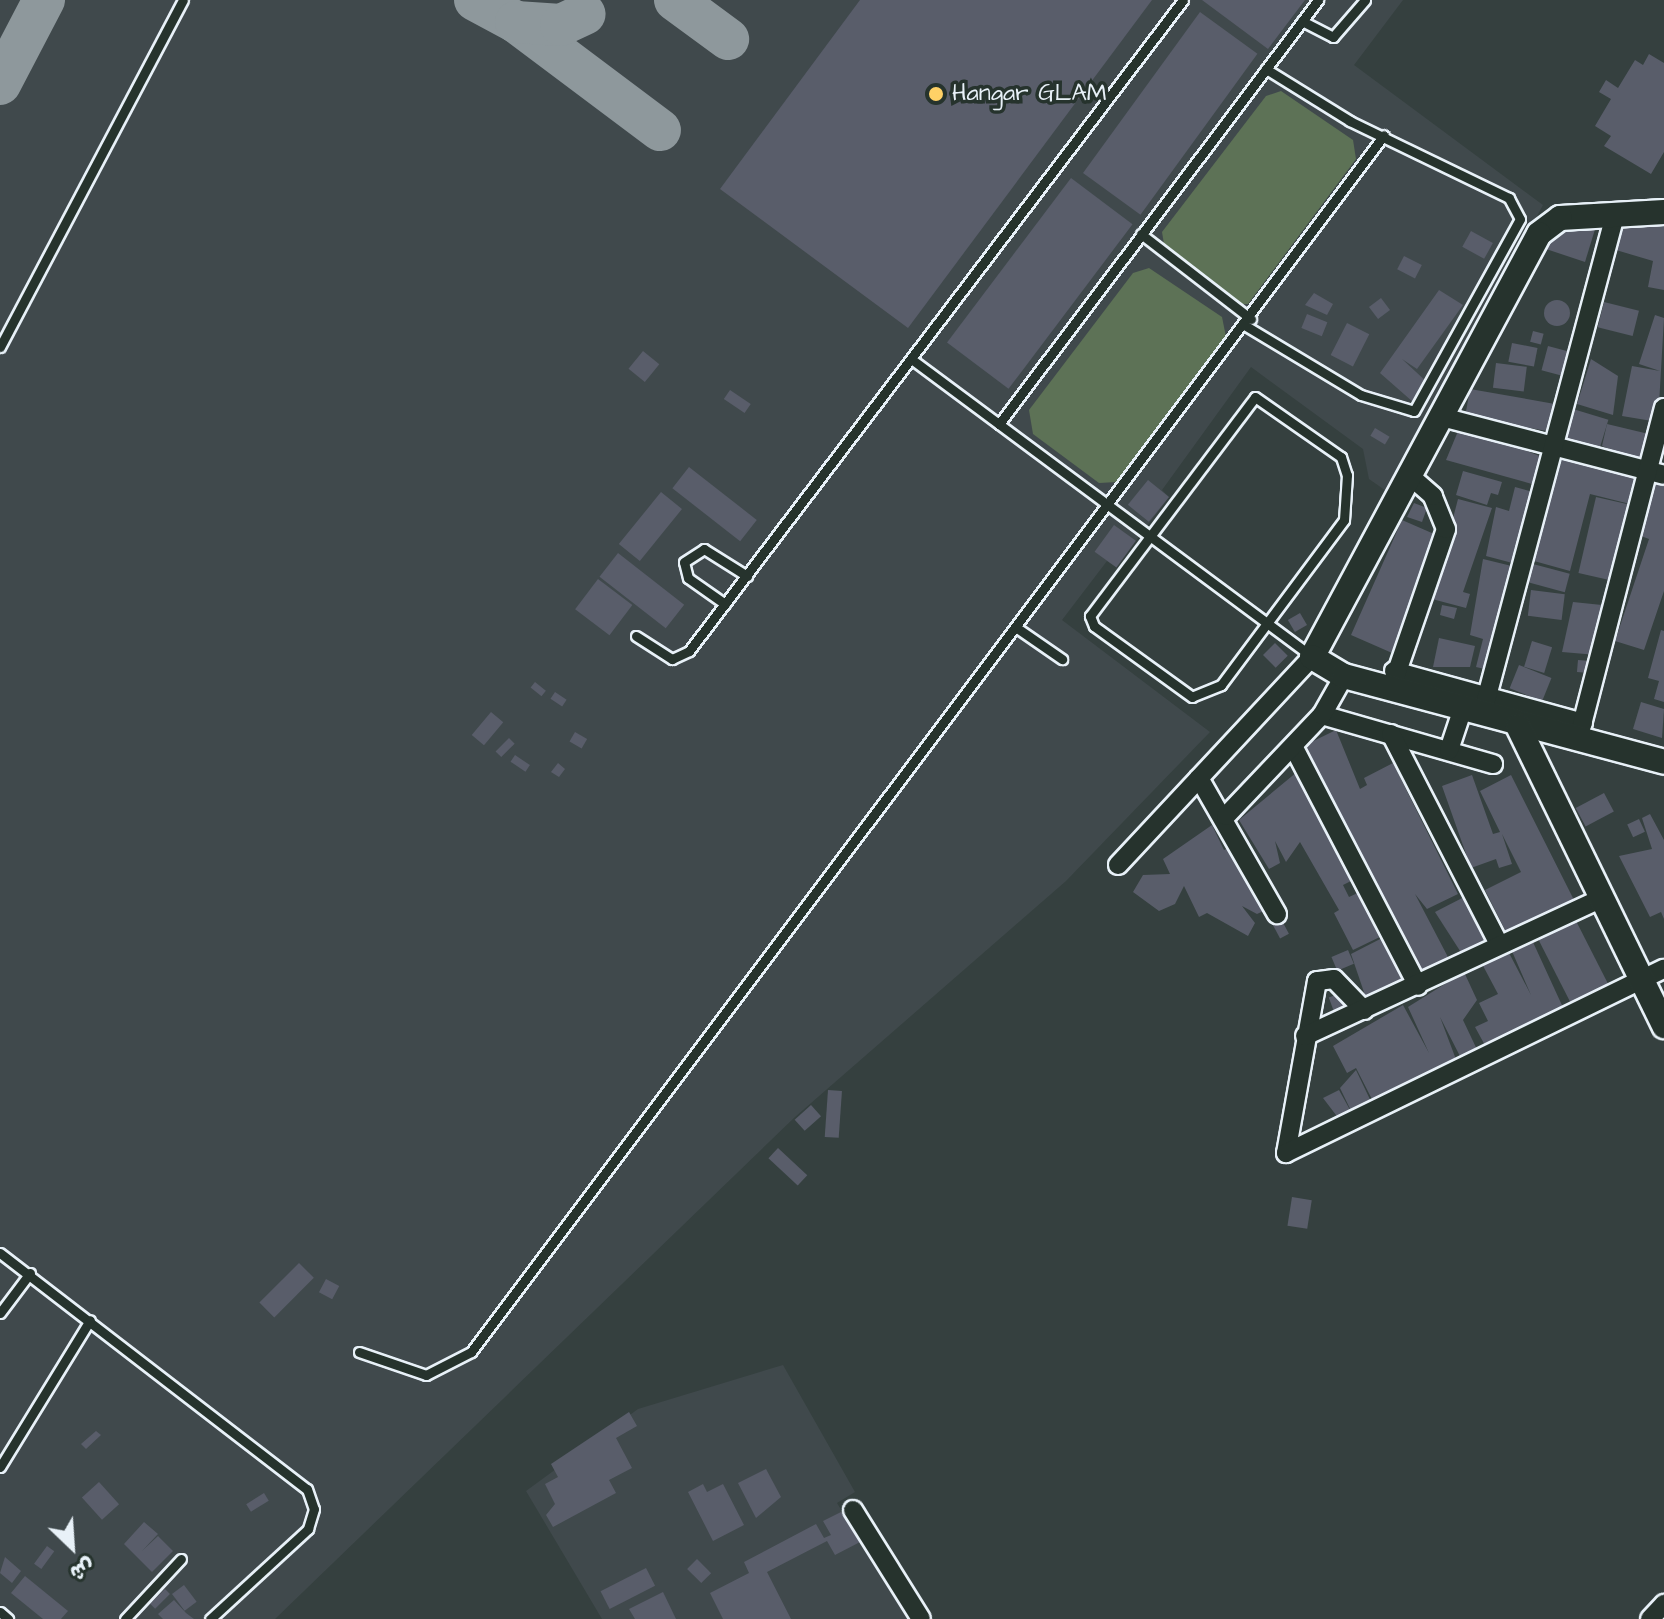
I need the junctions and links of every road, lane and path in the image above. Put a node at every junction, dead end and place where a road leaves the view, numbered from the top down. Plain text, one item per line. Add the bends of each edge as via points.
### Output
1 (183, 0) edge
2 (1183, 0) edge
3 (1318, 0) edge
4 (1365, 0) edge
5 (1302, 21) junction
6 (1266, 69) junction
7 (1384, 135) junction
8 (1664, 212) edge
9 (1615, 215) junction
10 (1141, 234) junction
11 (1249, 323) junction
12 (0, 347) edge
13 (914, 361) junction
14 (1664, 408) edge
15 (1442, 417) junction
16 (999, 424) junction
17 (1555, 447) junction
18 (1656, 473) edge
19 (1410, 476) junction
20 (1110, 506) junction
21 (1148, 535) junction
22 (747, 576) junction
23 (725, 604) junction
24 (1268, 626) junction
25 (1017, 628) junction
26 (636, 636) dead end
27 (1312, 657) junction
28 (1062, 659) dead end
29 (1344, 676) junction
30 (1393, 680) junction
31 (1479, 706) junction
32 (1322, 715) junction
33 (1518, 726) junction
34 (1581, 732) junction
35 (1391, 734) junction
36 (1294, 748) junction
37 (1449, 750) junction
38 (1493, 764) dead end
39 (1664, 767) edge
40 (1199, 778) junction
41 (1226, 816) junction
42 (1118, 865) dead end
43 (1600, 899) junction
44 (1277, 914) dead end
45 (1498, 942) junction
46 (1664, 969) edge
47 (1641, 984) junction
48 (1418, 986) junction
49 (1364, 1010) junction
50 (1664, 1026) edge
51 (1305, 1036) junction
52 (0, 1253) edge
53 (30, 1273) junction
54 (0, 1313) edge
55 (90, 1320) junction
56 (359, 1352) dead end
57 (0, 1467) edge
58 (853, 1510) dead end
59 (181, 1559) dead end
60 (1664, 1604) edge
61 (0, 1612) edge
62 (8, 1619) edge
63 (125, 1619) edge
64 (210, 1619) edge
65 (921, 1619) edge
66 (1650, 1619) edge

1 - 12 lane
2 - 13 lane
3 - 5 lane
4 - 5 lane via 1333,37
5 - 6 lane
6 - 7 lane
6 - 10 lane
7 - 11 lane
7 - 11 lane via 1509,198 1519,211 1517,227 1420,405 1397,412
8 - 9 street
9 - 15 street via 1546,226
9 - 17 street
10 - 11 lane
10 - 16 lane
11 - 20 lane
13 - 16 lane
13 - 22 lane
14 - 18 street
15 - 17 street
15 - 19 street
16 - 20 lane
17 - 18 street
17 - 31 street
18 - 34 street
19 - 27 street
19 - 30 street via 1433,496 1446,529 1421,619
20 - 21 lane
20 - 25 lane
21 - 24 lane
21 - 24 lane via 1092,611 1094,626 1200,697 1216,691
21 - 24 lane via 1255,397 1341,457 1347,475 1342,527
22 - 23 lane
22 - 23 lane via 704,549 684,562 688,578
23 - 26 lane via 682,657 663,655
24 - 27 lane
25 - 28 lane
25 - 56 lane via 471,1352 426,1375
27 - 29 street
27 - 40 street
29 - 30 street
29 - 32 street
30 - 31 street
30 - 31 street
31 - 33 street
31 - 34 street
31 - 37 street
32 - 35 street
32 - 36 street
33 - 34 street
33 - 43 street
34 - 39 street
35 - 37 street
35 - 45 street
36 - 41 street
36 - 48 street
37 - 38 street
40 - 41 street
40 - 42 street
41 - 44 street
43 - 45 street
43 - 47 street
45 - 48 street
46 - 47 street
47 - 50 street
47 - 51 street via 1286,1153
48 - 49 street
49 - 51 street
49 - 51 street via 1323,978
52 - 53 lane
53 - 54 lane
53 - 55 lane
55 - 57 lane
55 - 64 lane via 312,1498 308,1529
58 - 65 street
59 - 63 lane
60 - 66 street
61 - 62 lane

